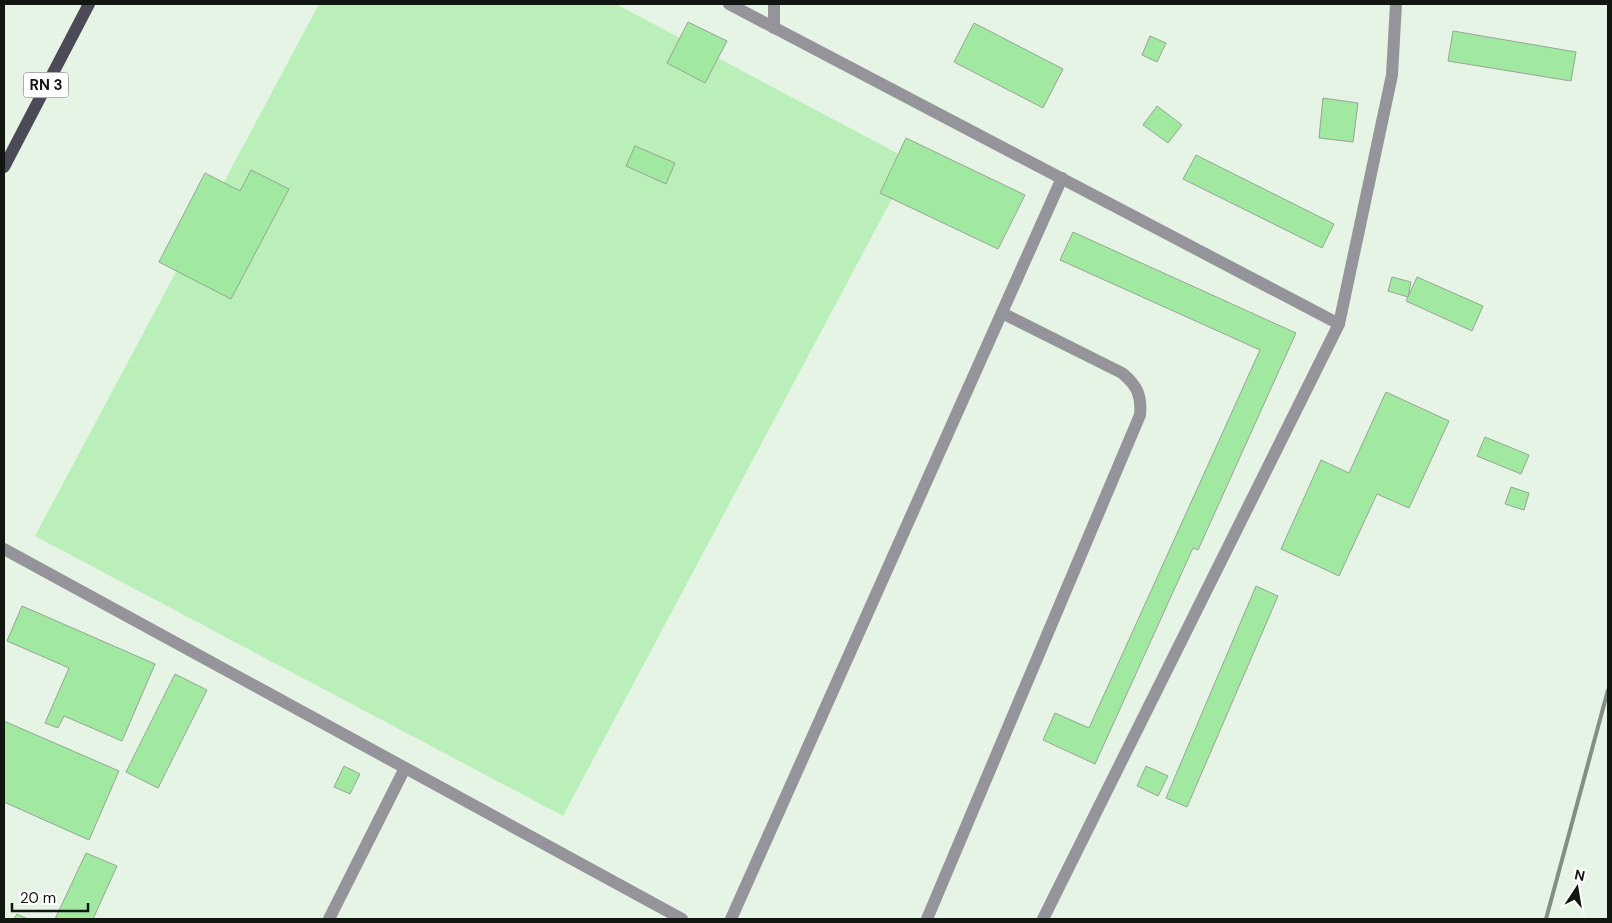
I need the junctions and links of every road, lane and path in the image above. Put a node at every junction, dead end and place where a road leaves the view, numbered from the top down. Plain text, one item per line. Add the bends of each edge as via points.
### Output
1 (89, 4) edge
2 (729, 4) edge
3 (774, 4) edge
4 (1396, 4) edge
5 (774, 28) junction
6 (4, 166) edge
7 (1062, 178) junction
8 (1002, 313) junction
9 (1339, 324) junction
10 (4, 549) edge
11 (404, 768) junction
12 (329, 919) edge
13 (682, 919) edge
14 (731, 919) edge
15 (927, 919) edge
16 (1043, 919) edge

1 - 6 main road, RN 3
2 - 5 street
3 - 5 street
4 - 9 street via 1392,74
5 - 7 street
7 - 8 street
7 - 9 street
8 - 14 street
8 - 15 street via 1122,373 1140,396 1140,415
9 - 16 street
10 - 11 street
11 - 12 street
11 - 13 street

